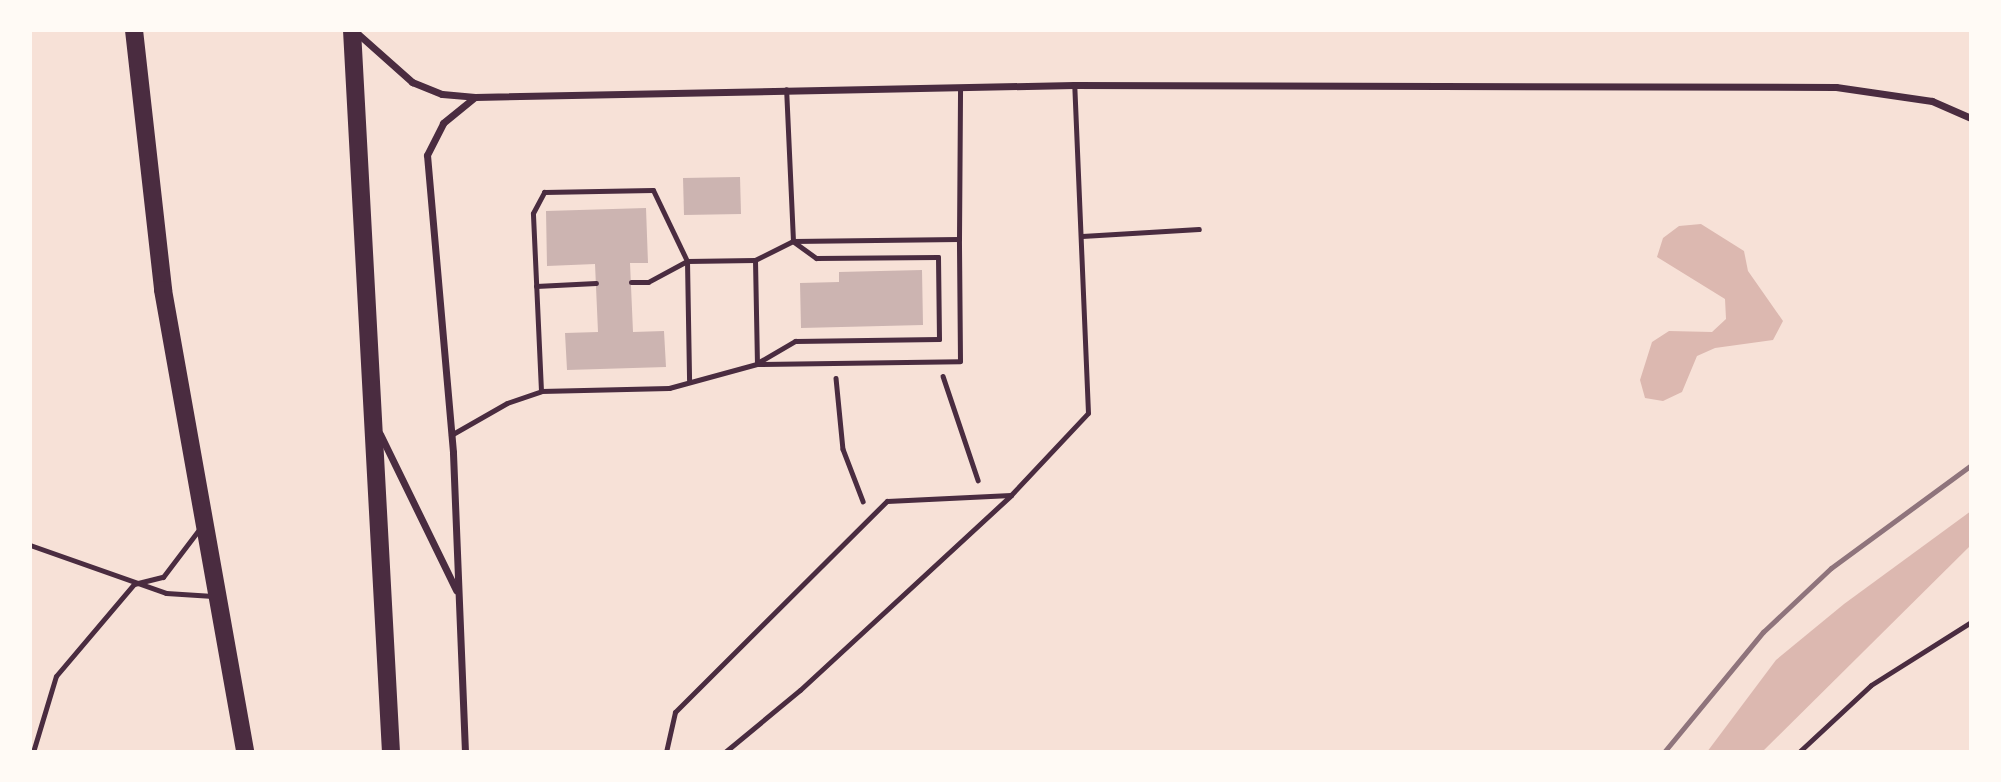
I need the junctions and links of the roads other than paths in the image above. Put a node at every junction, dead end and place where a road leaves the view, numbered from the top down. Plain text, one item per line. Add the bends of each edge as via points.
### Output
1 (134, 30) edge
2 (353, 30) edge
3 (1074, 85) junction
4 (960, 88) junction
5 (786, 89) junction
6 (475, 97) junction
7 (1971, 118) edge
8 (1199, 229) dead end
9 (1082, 236) junction
10 (959, 239) junction
11 (793, 241) junction
12 (755, 260) junction
13 (687, 261) junction
14 (631, 282) dead end
15 (596, 284) dead end
16 (536, 286) junction
17 (757, 364) junction
18 (689, 380) junction
19 (541, 391) junction
20 (375, 425) junction
21 (451, 435) junction
22 (1011, 495) junction
23 (207, 519) junction
24 (30, 545) edge
25 (134, 584) junction
26 (458, 594) junction
27 (219, 596) junction
28 (1971, 622) edge
29 (391, 744) edge
30 (33, 749) edge
31 (245, 752) edge
32 (378, 752) edge
33 (465, 752) edge
34 (666, 752) edge
35 (725, 752) edge
36 (1798, 752) edge

1 - 23 main road via 163,289
2 - 6 street via 412,82 442,94
2 - 20 main road
3 - 4 street
3 - 7 street via 1836,87 1932,101
3 - 9 lane
4 - 5 street
4 - 10 lane
5 - 6 street
5 - 11 lane
6 - 21 street via 443,123 427,155
8 - 9 lane
9 - 22 lane via 1088,413
10 - 11 lane
10 - 17 lane via 960,361
11 - 12 lane
11 - 17 lane via 816,258 938,257 939,338 795,341
12 - 13 lane
12 - 17 lane
13 - 14 lane via 648,282
13 - 16 lane via 653,190 544,191 533,213
13 - 18 lane
15 - 16 lane
16 - 19 lane
17 - 18 lane
18 - 19 lane via 669,388
19 - 21 lane via 507,403
20 - 26 street
20 - 29 main road
21 - 26 street
22 - 34 lane via 887,501 675,712
22 - 35 lane via 800,690
23 - 25 lane via 163,577
23 - 27 main road
24 - 25 lane
25 - 27 lane via 166,593
25 - 30 lane via 56,676
26 - 33 street
27 - 31 main road
28 - 36 lane via 1871,685
29 - 32 main road

